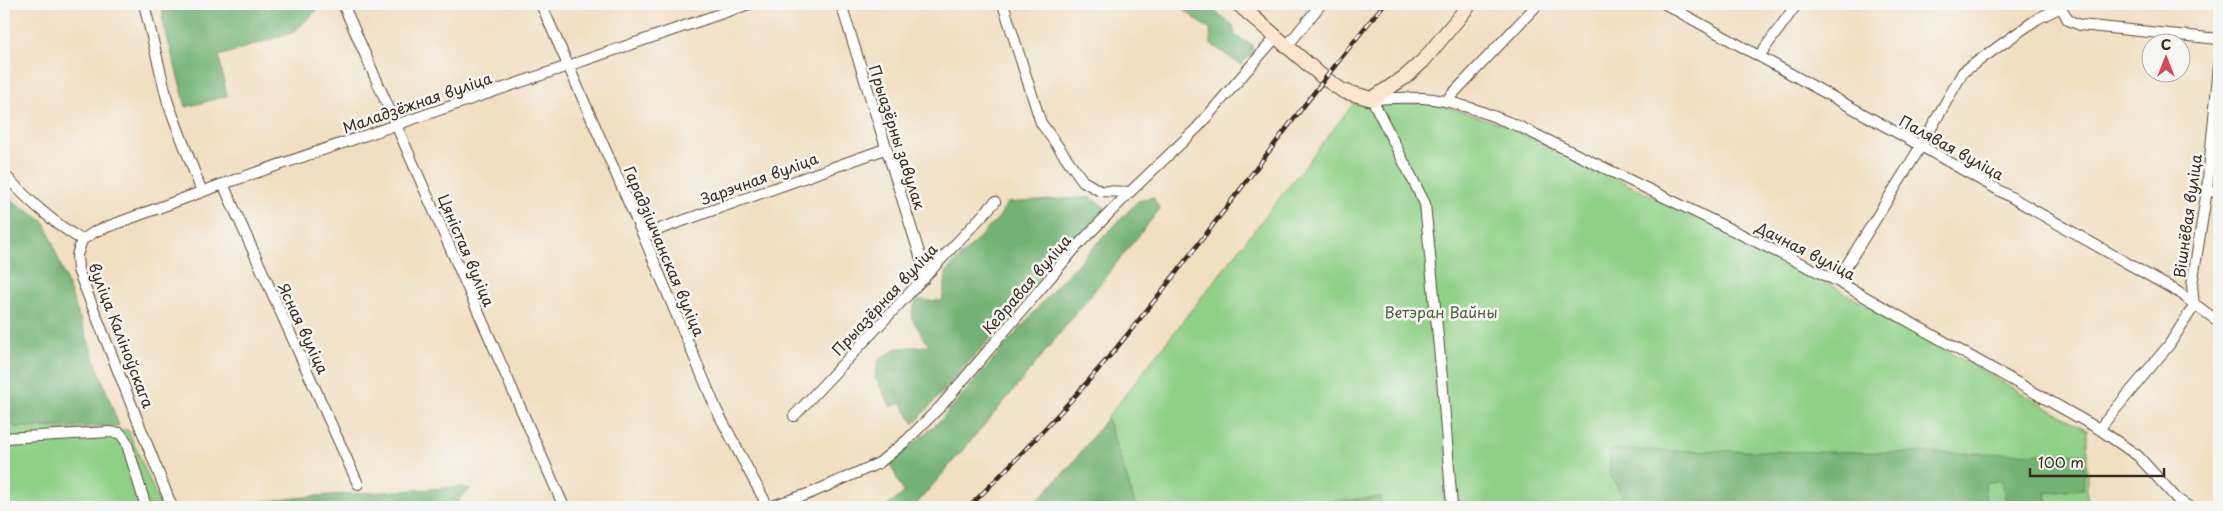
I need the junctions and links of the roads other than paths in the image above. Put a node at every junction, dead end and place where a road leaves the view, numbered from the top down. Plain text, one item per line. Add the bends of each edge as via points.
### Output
1 (144, 4) edge
2 (343, 4) edge
3 (541, 4) edge
4 (749, 4) edge
5 (841, 4) edge
6 (1003, 4) edge
7 (1238, 4) edge
8 (1322, 4) edge
9 (1470, 4) edge
10 (1538, 4) edge
11 (1666, 4) edge
12 (1797, 4) edge
13 (2061, 6) edge
14 (2219, 39) edge
15 (1282, 41) junction
16 (1759, 56) junction
17 (2219, 65) edge
18 (568, 66) junction
19 (1372, 100) junction
20 (1446, 101) junction
21 (397, 125) junction
22 (1921, 146) junction
23 (885, 149) junction
24 (4, 174) edge
25 (223, 184) junction
26 (2207, 190) junction
27 (202, 192) junction
28 (1130, 192) junction
29 (2219, 192) edge
30 (995, 202) dead end
31 (643, 235) junction
32 (82, 240) junction
33 (924, 279) junction
34 (1837, 281) junction
35 (2194, 306) junction
36 (2219, 322) edge
37 (794, 416) dead end
38 (2099, 429) junction
39 (4, 438) edge
40 (358, 484) dead end
41 (2178, 503) edge
42 (146, 507) edge
43 (153, 507) edge
44 (172, 507) edge
45 (564, 507) edge
46 (768, 507) edge
47 (1452, 507) edge
48 (2189, 507) edge

1 - 27 street via 168,104
2 - 21 street, Цяністая вуліца
3 - 18 street, Гарадзішчанская вуліца
4 - 18 street, Маладзёжная вуліца
5 - 23 street, Прыазёрны завулак
6 - 28 street via 1042,124 1083,181 1100,191
7 - 15 main road
8 - 15 street, Кедравая вуліца
9 - 19 main road via 1423,60
10 - 20 street
11 - 16 street, Палявая вуліца
12 - 16 street
13 - 14 street via 2068,20 2080,25
13 - 22 street via 2037,19 1963,72
15 - 19 main road via 1343,91
15 - 28 street, Кедравая вуліца
16 - 22 street, Палявая вуліца
17 - 26 street, Вішнёвая вуліца
18 - 21 street, Маладзёжная вуліца
18 - 31 street, Гарадзішчанская вуліца
19 - 20 street, Дачная вуліца via 1415,97
19 - 47 street via 1425,204
20 - 34 street, Дачная вуліца via 1518,126
21 - 25 street, Маладзёжная вуліца
21 - 45 street, Цяністая вуліца
22 - 34 street
22 - 35 street, Палявая вуліца via 2178,292
23 - 31 street, Зарэчная вуліца
23 - 33 street, Прыазёрны завулак via 922,262
24 - 32 street via 54,223
25 - 27 street, Маладзёжная вуліца
25 - 40 street, Ясная вуліца
26 - 29 street
26 - 35 street, Вішнёвая вуліца via 2192,285
27 - 32 street, Маладзёжная вуліца via 96,231
28 - 46 street, Кедравая вуліца via 1077,246 941,406 907,440 879,463 811,493
30 - 33 street, Прыазёрная вуліца
31 - 46 street, Гарадзішчанская вуліца via 717,411
32 - 44 street, вуліца Каліноўскага via 77,255 78,270
33 - 37 street, Прыазёрная вуліца
34 - 38 street, Дачная вуліца
35 - 36 street, Палявая вуліца
35 - 38 street via 2169,345
38 - 41 street, Дачная вуліца via 2138,456
39 - 42 street via 120,433 126,441
41 - 48 street, Дачная вуліца
43 - 44 street

